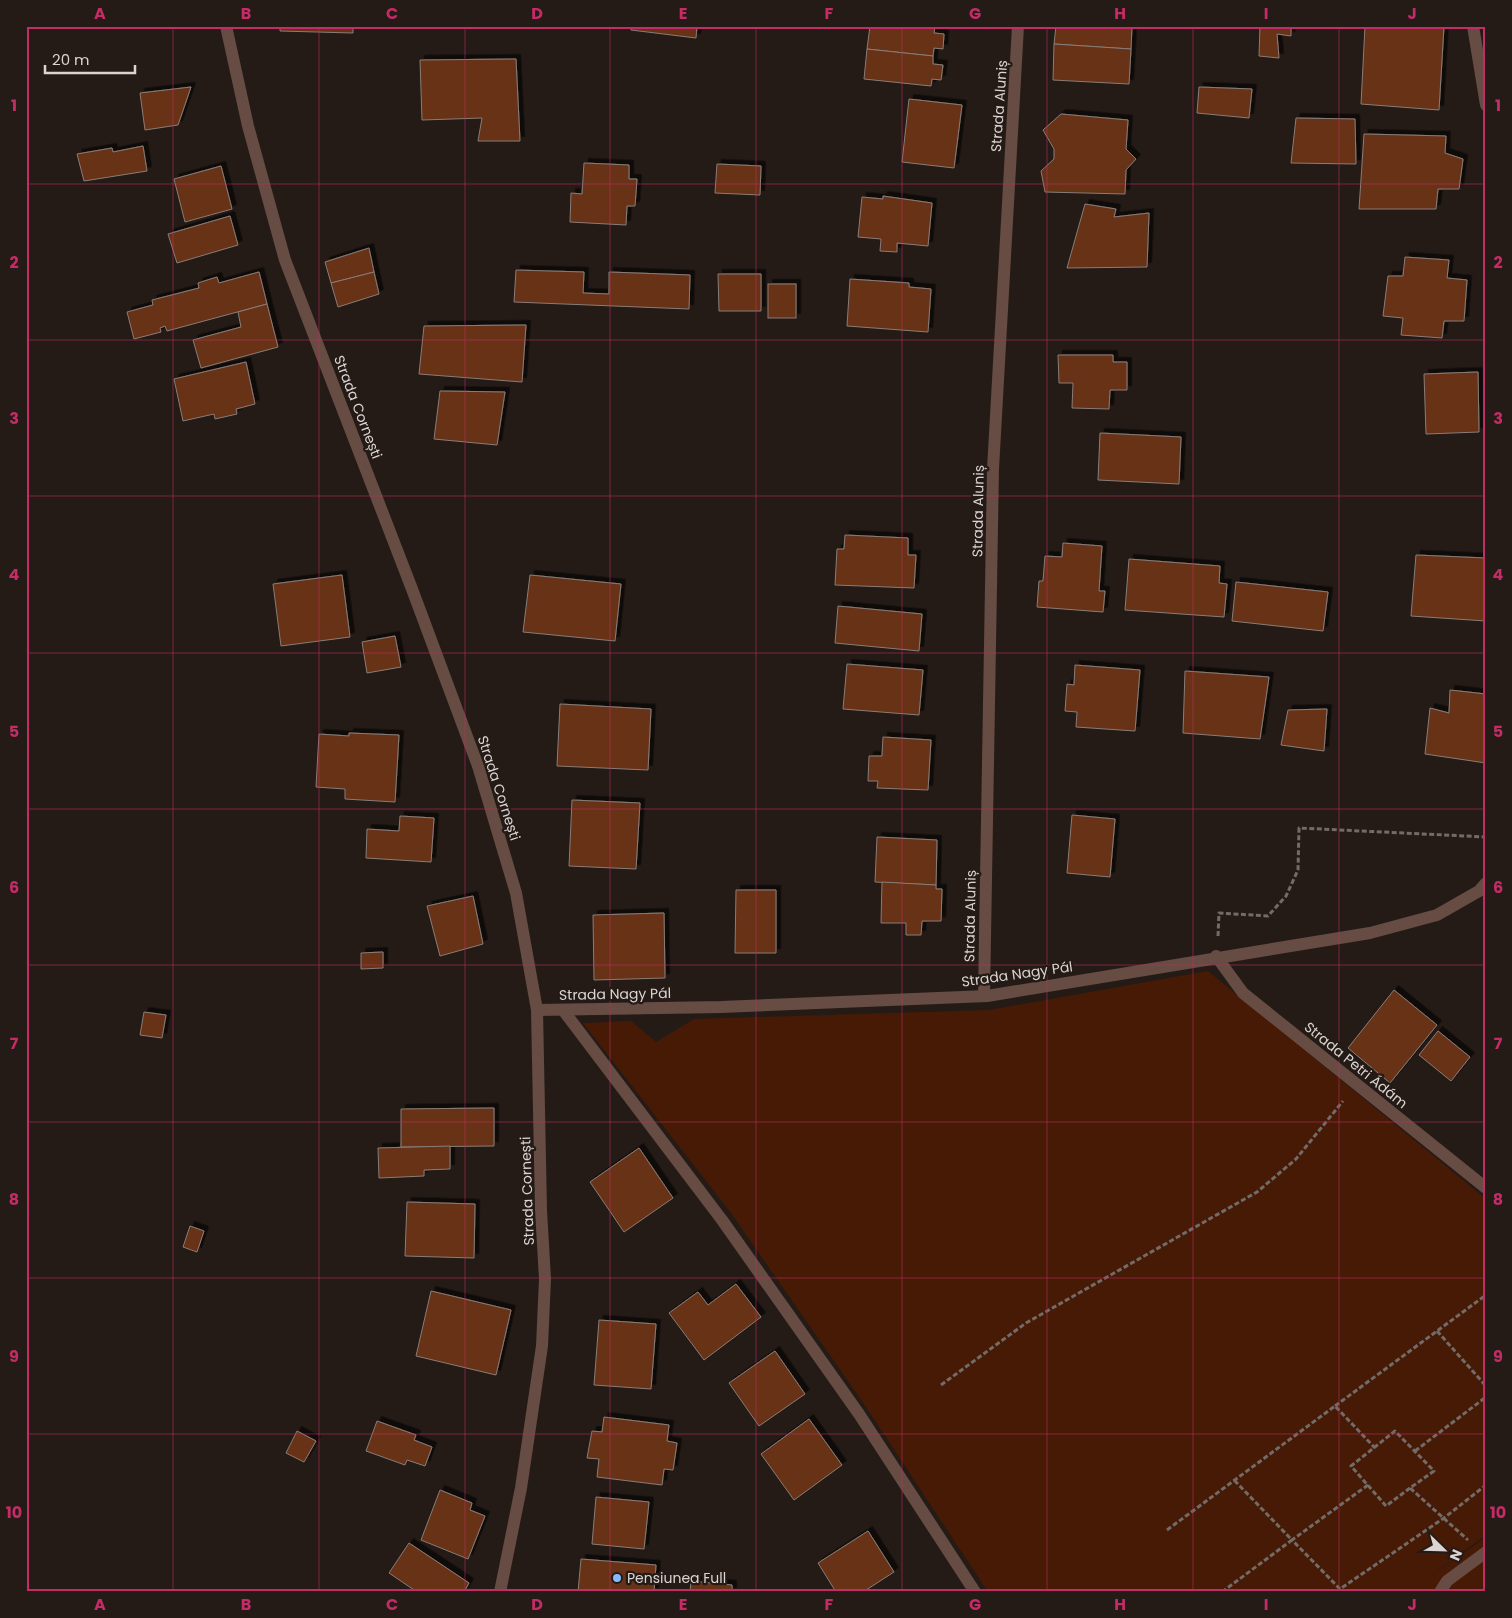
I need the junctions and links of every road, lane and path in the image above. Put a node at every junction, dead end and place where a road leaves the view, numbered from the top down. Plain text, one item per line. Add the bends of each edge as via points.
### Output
1 (226, 26) edge
2 (1018, 26) edge
3 (1473, 26) edge
4 (1486, 105) edge
5 (1486, 837) edge
6 (1486, 883) edge
7 (1216, 956) junction
8 (984, 996) junction
9 (537, 1010) junction
10 (563, 1010) junction
11 (1355, 1085) junction
12 (1486, 1188) edge
13 (1486, 1295) edge
14 (1437, 1331) junction
15 (941, 1385) dead end
16 (1486, 1386) edge
17 (1486, 1397) edge
18 (1335, 1406) junction
19 (1374, 1448) junction
20 (1415, 1451) junction
21 (1234, 1480) junction
22 (1368, 1485) junction
23 (1486, 1485) edge
24 (1410, 1488) junction
25 (1444, 1518) junction
26 (1167, 1530) dead end
27 (1292, 1540) junction
28 (1484, 1553) edge
29 (500, 1592) edge
30 (975, 1592) edge
31 (1222, 1592) edge
32 (1440, 1592) edge

1 - 9 street, Strada Cornești via 248,126 285,260 478,766 516,893
2 - 8 street, Strada Aluniș via 993,469
3 - 4 street
5 - 7 path via 1299,828 1298,870 1286,896 1268,916 1219,913
6 - 7 street, Strada Nagy Pál via 1479,892 1437,915 1370,932
7 - 8 street, Strada Nagy Pál
7 - 11 street, Strada Petri Ádám via 1243,993
8 - 10 street, Strada Nagy Pál via 721,1008
9 - 10 street, Strada Nagy Pál
9 - 29 street, Strada Cornești via 545,1279 542,1346 521,1488
10 - 30 street via 722,1220 859,1414
11 - 12 street, Strada Petri Ádám
11 - 15 path via 1296,1159 1257,1192 1026,1323
13 - 14 path
14 - 16 path
14 - 18 path
17 - 20 path
18 - 19 path
18 - 21 path
19 - 20 path via 1396,1431
19 - 22 path via 1351,1466
20 - 24 path via 1434,1471
21 - 26 path
21 - 27 path
22 - 24 path via 1386,1506
22 - 27 path
23 - 25 path
24 - 25 path
25 - 27 path via 1340,1589
25 - 28 path
27 - 31 path
28 - 32 street via 1447,1581

